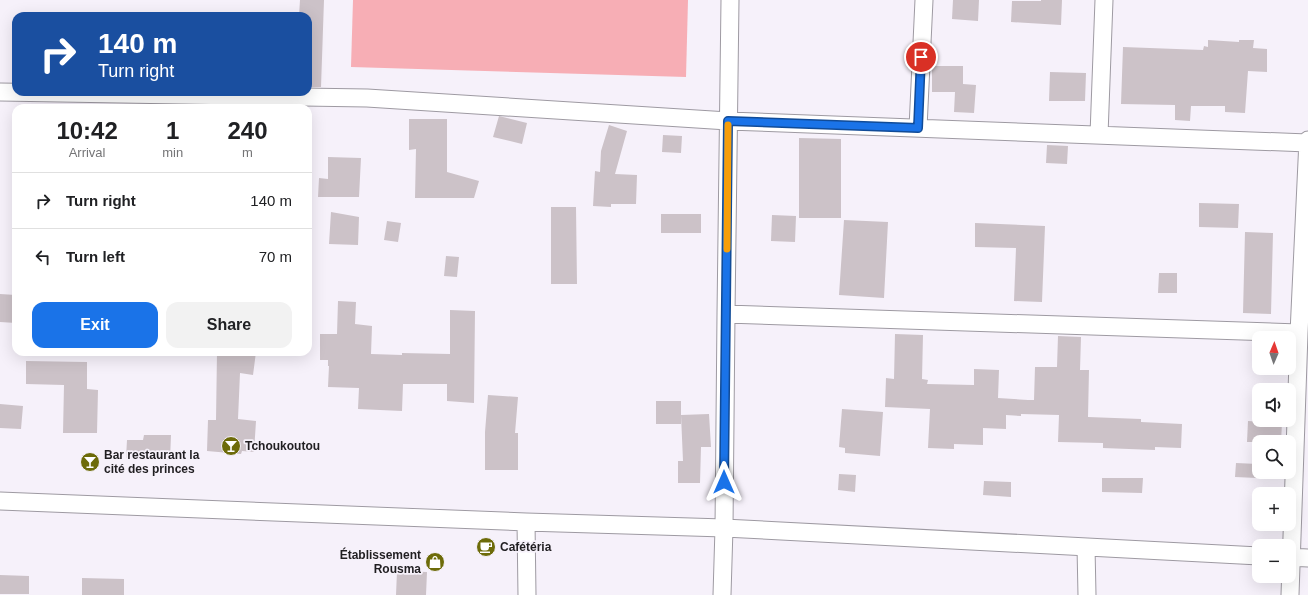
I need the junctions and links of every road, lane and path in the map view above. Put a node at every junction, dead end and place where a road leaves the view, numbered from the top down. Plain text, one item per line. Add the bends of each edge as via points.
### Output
1 (730, 0) edge
2 (924, 0) edge
3 (1104, 0) edge
4 (0, 92) edge
5 (12, 92) edge
6 (245, 96) edge
7 (728, 121) junction
8 (918, 128) junction
9 (1099, 135) junction
10 (1308, 142) edge
11 (726, 314) junction
12 (1299, 333) junction
13 (0, 501) edge
14 (526, 522) junction
15 (724, 528) junction
16 (1291, 539) edge
17 (1086, 547) junction
18 (1252, 556) edge
19 (1296, 557) edge
20 (1308, 558) edge
21 (1290, 583) edge
22 (527, 595) edge
23 (722, 595) edge
24 (1087, 595) edge
25 (1290, 595) edge

1 - 7 street
2 - 8 street
3 - 9 street
4 - 5 street
6 - 7 street via 367,98
7 - 8 street
7 - 11 street
8 - 9 street
9 - 10 street
10 - 12 street
11 - 12 street
11 - 15 street
12 - 16 street
13 - 14 street
14 - 15 street
14 - 22 street
15 - 17 street
15 - 23 street
17 - 18 street
17 - 24 street
19 - 20 street
21 - 25 street

